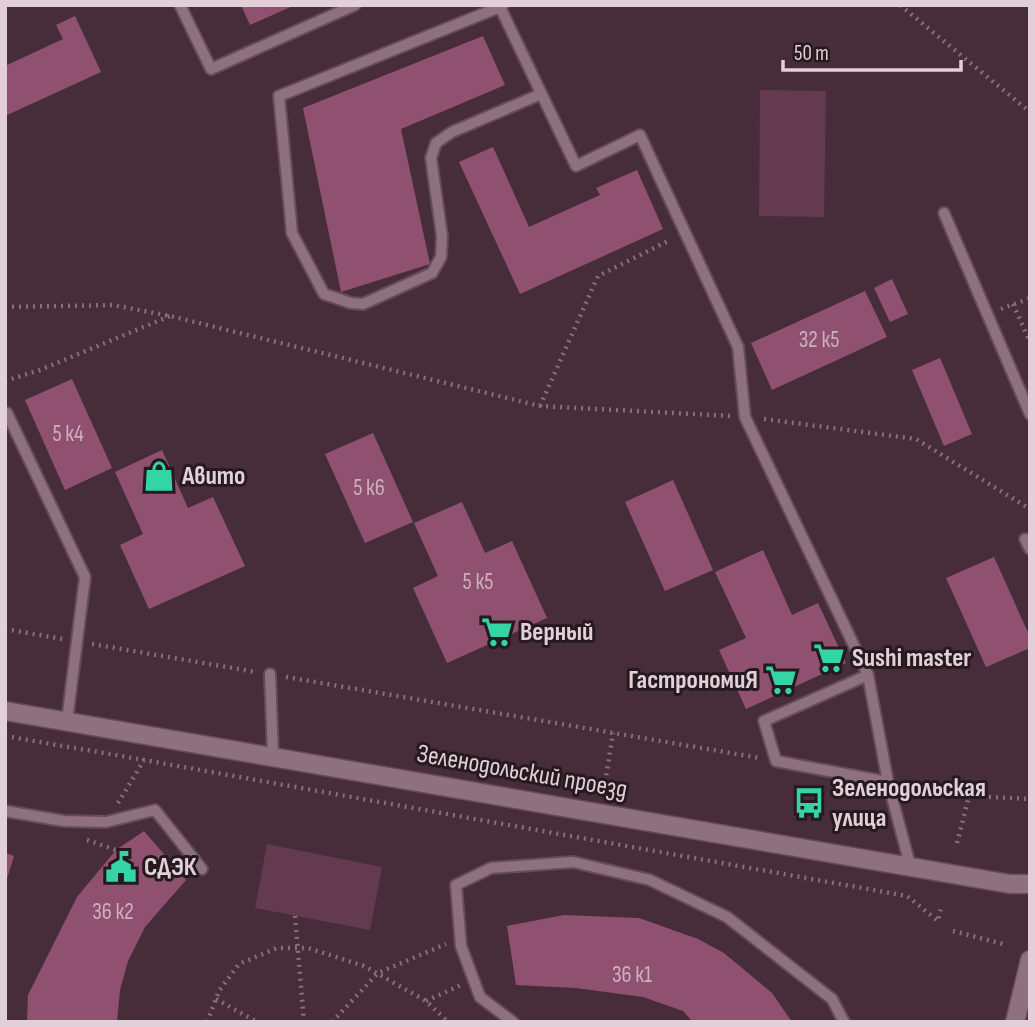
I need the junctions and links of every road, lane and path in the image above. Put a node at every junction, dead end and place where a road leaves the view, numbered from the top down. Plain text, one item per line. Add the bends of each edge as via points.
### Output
1 (180, 5) edge
2 (355, 5) edge
3 (900, 5) edge
4 (501, 6) edge
5 (541, 94) junction
6 (1030, 112) edge
7 (944, 213) dead end
8 (685, 232) junction
9 (1030, 298) edge
10 (5, 307) edge
11 (170, 316) junction
12 (1030, 342) edge
13 (5, 382) edge
14 (540, 406) junction
15 (8, 413) dead end
16 (1030, 414) edge
17 (745, 417) junction
18 (1030, 509) edge
19 (5, 629) edge
20 (78, 641) junction
21 (270, 674) junction
22 (868, 675) junction
23 (5, 711) edge
24 (67, 721) junction
25 (613, 733) junction
26 (5, 736) edge
27 (273, 756) junction
28 (144, 760) junction
29 (776, 761) junction
30 (888, 782) junction
31 (969, 796) junction
32 (1030, 799) edge
33 (5, 811) edge
34 (601, 812) junction
35 (106, 822) junction
36 (596, 841) junction
37 (957, 842) dead end
38 (910, 865) junction
39 (202, 869) dead end
40 (1030, 884) edge
41 (942, 908) dead end
42 (295, 916) dead end
43 (953, 930) dead end
44 (460, 938) junction
45 (1007, 945) dead end
46 (297, 948) junction
47 (1030, 960) edge
48 (378, 973) junction
49 (473, 980) junction
50 (216, 999) junction
51 (426, 1001) junction
52 (207, 1022) edge
53 (257, 1022) edge
54 (304, 1022) edge
55 (332, 1022) edge
56 (448, 1022) edge
57 (513, 1022) edge
58 (844, 1022) edge
59 (1015, 1022) edge

1 - 2 lane via 211,69
3 - 6 path
4 - 5 lane
4 - 5 lane via 279,96 292,233 324,294 363,304 432,273 441,257 442,236 431,158 436,144 452,132
5 - 8 lane via 576,166 640,135
7 - 16 lane
8 - 14 path via 598,276
8 - 17 lane via 738,347
9 - 12 path via 1013,304
10 - 11 path via 113,305
11 - 13 path
11 - 14 path
14 - 17 path
15 - 20 lane via 85,577
17 - 18 path via 916,439
17 - 22 lane
19 - 20 path
20 - 21 path
20 - 24 lane
21 - 25 path
21 - 27 lane
22 - 29 lane via 764,721
22 - 30 lane
23 - 24 street, Зеленодольский проезд
24 - 27 street, Зеленодольский проезд
25 - 29 path
25 - 34 path
26 - 28 path
27 - 34 street, Зеленодольский проезд
28 - 35 path
28 - 36 path
29 - 30 lane
30 - 31 path
30 - 38 lane
31 - 32 path
31 - 37 path
33 - 35 lane via 64,821
34 - 36 path
34 - 38 street, Зеленодольский проезд
35 - 39 lane via 155,810
36 - 41 path via 907,896 938,920
38 - 40 street, Зеленодольский проезд
42 - 46 path
43 - 45 path
44 - 48 path
44 - 49 lane
44 - 58 lane via 456,885 491,868 573,862 650,880 727,917 832,999
46 - 48 path
46 - 50 path via 277,948 239,964
46 - 54 path
47 - 59 street
48 - 51 path
48 - 55 path
49 - 51 path
49 - 57 lane via 480,997
50 - 52 path
50 - 53 path
51 - 56 path

